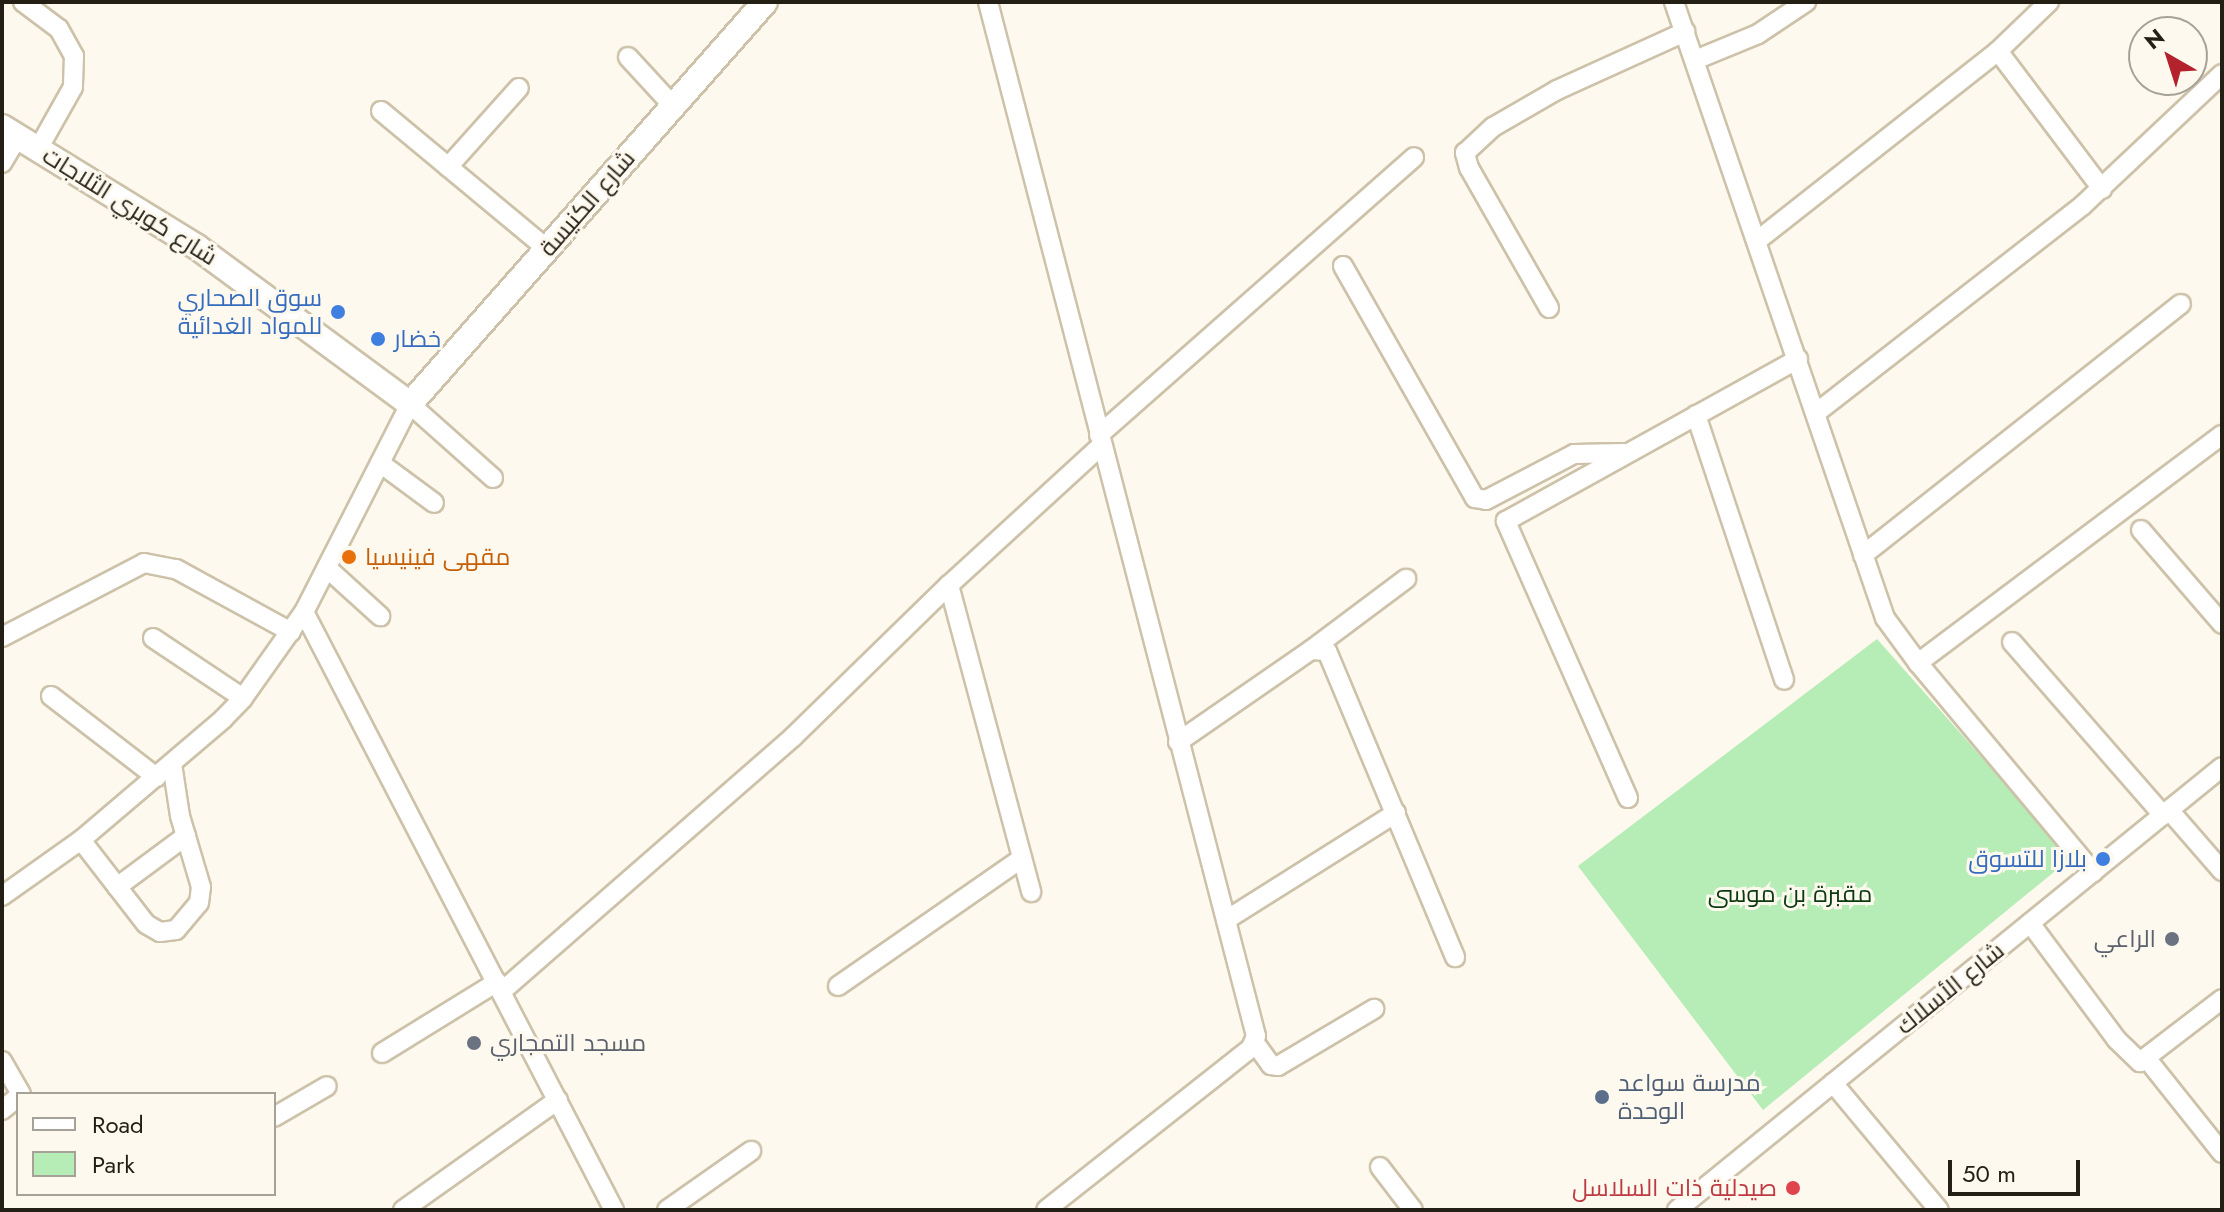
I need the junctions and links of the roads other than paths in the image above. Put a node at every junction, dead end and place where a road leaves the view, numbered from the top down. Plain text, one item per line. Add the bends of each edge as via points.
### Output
1 (23, 2) edge
2 (765, 2) edge
3 (988, 2) edge
4 (1674, 2) edge
5 (1806, 2) edge
6 (2049, 2) edge
7 (1685, 32) junction
8 (1998, 51) junction
9 (628, 57) dead end
10 (1695, 60) junction
11 (2222, 74) edge
12 (519, 88) dead end
13 (673, 106) junction
14 (381, 111) dead end
15 (19, 137) edge
16 (1414, 157) dead end
17 (2, 163) edge
18 (448, 167) junction
19 (2102, 189) junction
20 (1758, 240) junction
21 (547, 249) junction
22 (1343, 266) dead end
23 (2181, 304) dead end
24 (1549, 308) dead end
25 (1798, 359) junction
26 (410, 404) junction
27 (1816, 413) junction
28 (1696, 415) junction
29 (2222, 435) edge
30 (1100, 440) junction
31 (1627, 453) junction
32 (380, 463) junction
33 (493, 478) dead end
34 (434, 503) dead end
35 (2141, 530) dead end
36 (1863, 555) junction
37 (327, 568) junction
38 (1406, 579) dead end
39 (949, 585) junction
40 (304, 612) junction
41 (380, 616) dead end
42 (2222, 624) edge
43 (291, 632) junction
44 (2, 637) edge
45 (153, 638) dead end
46 (2012, 642) dead end
47 (1311, 650) junction
48 (1918, 663) junction
49 (1784, 680) dead end
50 (51, 696) dead end
51 (243, 698) junction
52 (1178, 742) junction
53 (172, 764) junction
54 (2222, 767) edge
55 (156, 777) junction
56 (1628, 798) dead end
57 (2166, 812) junction
58 (1396, 813) junction
59 (186, 836) junction
60 (81, 840) junction
61 (1022, 858) junction
62 (2222, 871) edge
63 (2093, 872) junction
64 (117, 887) junction
65 (1031, 892) dead end
66 (2, 896) edge
67 (1226, 920) junction
68 (2030, 923) junction
69 (1455, 957) dead end
70 (499, 986) junction
71 (838, 986) dead end
72 (2222, 999) edge
73 (1374, 1009) dead end
74 (1255, 1043) junction
75 (382, 1053) dead end
76 (2147, 1059) junction
77 (2, 1061) edge
78 (1833, 1083) junction
79 (327, 1086) dead end
80 (18, 1092) edge
81 (558, 1100) junction
82 (276, 1116) edge
83 (751, 1151) dead end
84 (2222, 1153) edge
85 (1380, 1167) dead end
86 (403, 1210) edge
87 (614, 1210) edge
88 (667, 1210) edge
89 (1046, 1210) edge
90 (1413, 1210) edge
91 (1677, 1210) edge
92 (1939, 1210) edge

1 - 15 street via 59,29 74,56 73,87
2 - 13 main road, شارع الكنيسة
3 - 30 street
4 - 7 street
5 - 10 street via 1758,34
6 - 8 street
7 - 10 street
7 - 24 street via 1557,90 1493,127 1465,153
8 - 19 street
8 - 20 street
9 - 13 street
10 - 20 street
11 - 19 street
12 - 18 street
13 - 21 main road, شارع الكنيسة
14 - 18 street
15 - 17 street
15 - 26 main road, شارع كوبري الثلاجات via 209,255
16 - 30 street
18 - 21 street
19 - 27 street
20 - 25 street
21 - 26 main road, شارع الكنيسة
22 - 31 street via 1475,498 1486,500 1574,454
23 - 36 street
25 - 27 street
25 - 28 street
26 - 32 street
26 - 33 street
27 - 36 street
28 - 31 street
28 - 49 street
29 - 48 street
30 - 39 street
30 - 52 street
31 - 56 street via 1509,518 1506,525
32 - 34 street
32 - 37 street
35 - 42 street
36 - 48 street via 1885,618
37 - 40 street
37 - 41 street
38 - 47 street
39 - 61 street
39 - 70 street via 793,737
40 - 43 street
40 - 70 street
43 - 44 street via 176,569 144,563
43 - 51 street
45 - 51 street
46 - 57 street
47 - 52 street
47 - 58 street via 1321,648 1332,656
48 - 63 street
50 - 55 street
51 - 53 street
52 - 67 street
53 - 55 street
53 - 59 street
54 - 57 street, شارع الأسلاك
55 - 60 street
57 - 62 street
57 - 63 street, شارع الأسلاك
58 - 67 street
58 - 69 street
59 - 64 street
59 - 64 street via 201,895 176,930 153,929
60 - 64 street
60 - 66 street
61 - 65 street
61 - 71 street
63 - 68 street, شارع الأسلاك
67 - 74 street
68 - 76 street via 2128,1054 2140,1062
68 - 78 street, شارع الأسلاك
70 - 75 street
70 - 81 street
72 - 76 street
73 - 74 street via 1278,1066 1271,1065
74 - 89 street
76 - 84 street
77 - 80 street
78 - 91 street, شارع الأسلاك
78 - 92 street
79 - 82 street
81 - 86 street
81 - 87 street
83 - 88 street
85 - 90 street

